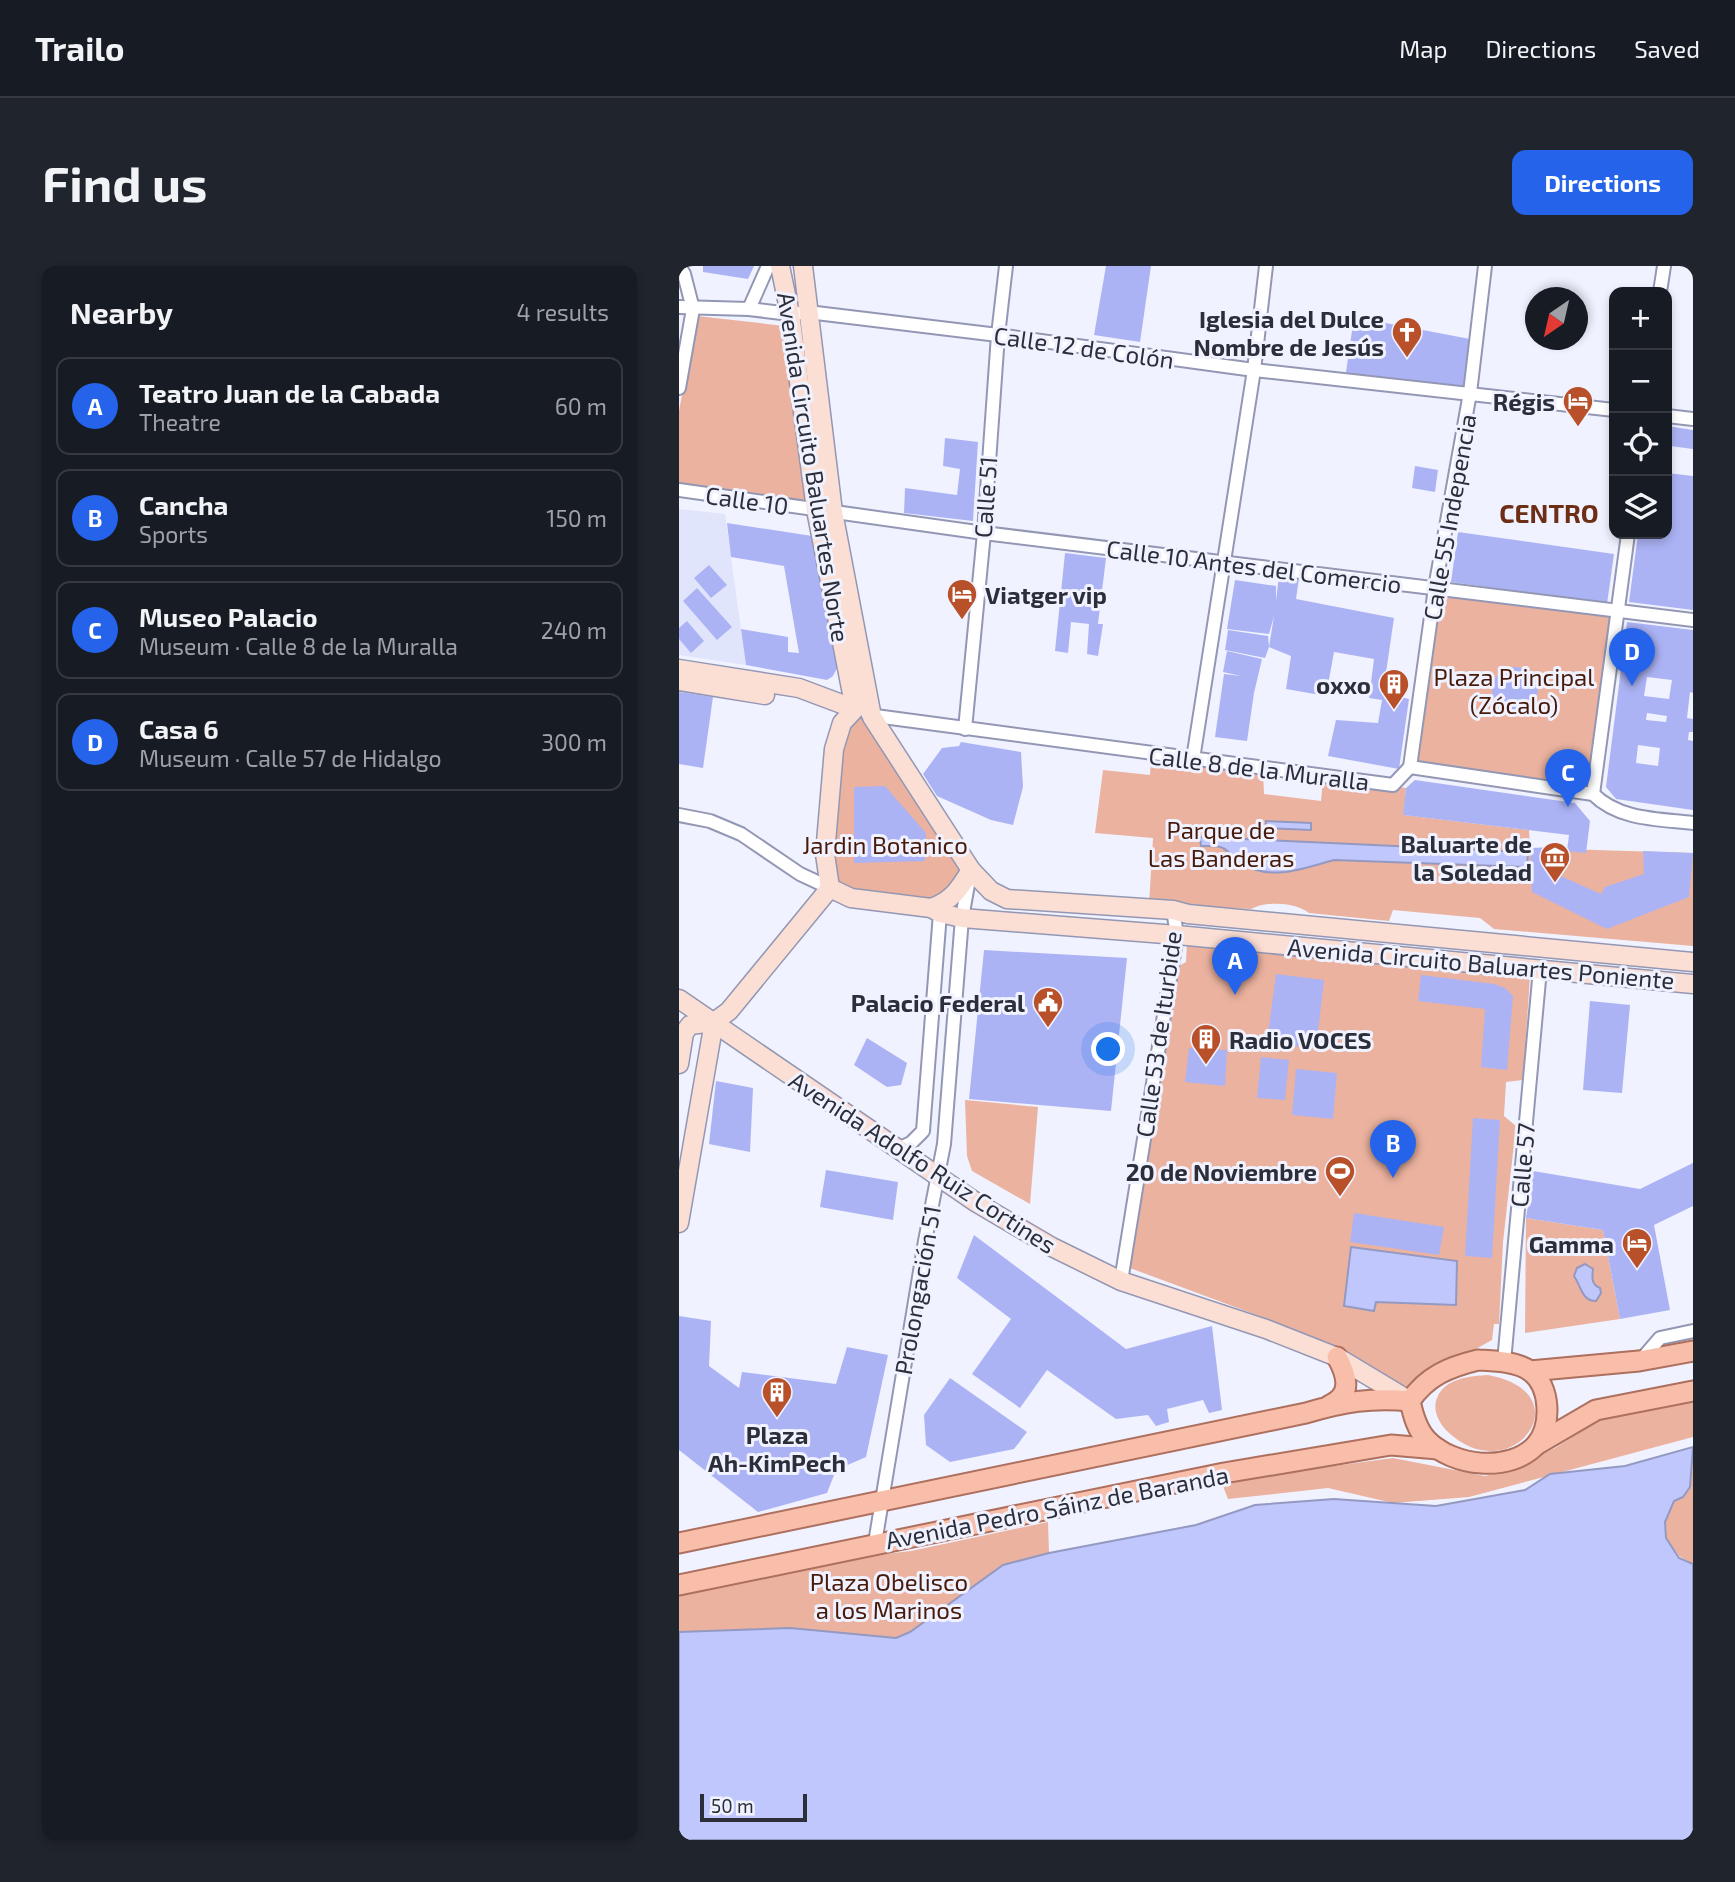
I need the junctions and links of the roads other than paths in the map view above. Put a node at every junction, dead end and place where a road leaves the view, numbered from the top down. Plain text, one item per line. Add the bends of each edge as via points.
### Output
1 (679, 266) edge
2 (768, 266) edge
3 (780, 266) edge
4 (803, 266) edge
5 (1006, 266) edge
6 (1266, 266) edge
7 (1485, 266) edge
8 (1664, 266) edge
9 (1661, 287) edge
10 (679, 307) edge
11 (693, 309) junction
12 (749, 309) junction
13 (799, 313) junction
14 (998, 335) junction
15 (1254, 370) junction
16 (679, 388) edge
17 (1470, 393) junction
18 (1609, 409) edge
19 (1672, 417) edge
20 (1693, 419) edge
21 (679, 490) edge
22 (824, 511) junction
23 (984, 533) junction
24 (1627, 539) edge
25 (1223, 562) junction
26 (1435, 588) junction
27 (1618, 610) junction
28 (1693, 620) edge
29 (679, 669) edge
30 (679, 681) edge
31 (863, 713) junction
32 (965, 729) junction
33 (1193, 760) junction
34 (1410, 767) junction
35 (1593, 794) junction
36 (679, 815) edge
37 (1693, 823) edge
38 (971, 870) junction
39 (830, 888) junction
40 (1173, 910) junction
41 (936, 911) junction
42 (962, 918) junction
43 (1177, 935) junction
44 (1693, 962) edge
45 (1540, 969) junction
46 (1693, 984) edge
47 (679, 999) edge
48 (714, 1023) junction
49 (679, 1064) edge
50 (898, 1149) junction
51 (684, 1160) edge
52 (937, 1176) junction
53 (681, 1202) edge
54 (679, 1223) edge
55 (1121, 1281) junction
56 (1693, 1332) edge
57 (1693, 1352) edge
58 (1337, 1357) junction
59 (1504, 1362) junction
60 (1639, 1362) junction
61 (1530, 1371) junction
62 (1693, 1391) edge
63 (1410, 1402) junction
64 (1323, 1408) junction
65 (1535, 1446) junction
66 (1438, 1449) junction
67 (881, 1500) junction
68 (875, 1543) junction
69 (679, 1544) edge
70 (679, 1585) edge

1 - 11 street
2 - 12 street
3 - 13 main road, Avenida Circuito Baluartes Norte
4 - 13 main road, Avenida Circuito Baluartes Norte
5 - 14 street, Calle 51
6 - 15 street
7 - 17 street, Calle 55 Indepencia
8 - 9 street
10 - 11 street, Calle 12 de Colón
11 - 12 street, Calle 12 de Colón
11 - 16 street
12 - 13 street, Calle 12 de Colón
13 - 14 street, Calle 12 de Colón
13 - 22 main road, Avenida Circuito Baluartes Norte
14 - 15 street, Calle 12 de Colón
14 - 23 street, Calle 51
15 - 17 street, Calle 12 de Colón
15 - 25 street
17 - 18 street, Calle 12 de Colón
17 - 26 street, Calle 55 Indepencia
19 - 20 street
21 - 22 street, Calle 10
22 - 23 street, Calle 10 Antes del Comercio
22 - 31 main road, Avenida Circuito Baluartes Norte
23 - 25 street, Calle 10 Antes del Comercio
23 - 32 street, Calle 51
24 - 27 street
25 - 26 street, Calle 10 Antes del Comercio
25 - 33 street
26 - 27 street, Calle 10 Antes del Comercio
26 - 34 street, Calle 55 Indepencia
27 - 28 street, Calle 10 Antes del Comercio
27 - 35 street
29 - 31 main road via 799,688
30 - 31 main road
31 - 32 street, Calle 8 de la Muralla
31 - 38 main road, Avenida Circuito Baluartes Poniente
31 - 39 main road via 842,723 834,749 825,854
32 - 33 street, Calle 8 de la Muralla
33 - 34 street, Calle 8 de la Muralla via 1392,785
34 - 35 street
35 - 37 street via 1621,812
36 - 39 street via 741,834 800,874
38 - 40 main road, Avenida Circuito Baluartes Poniente via 1007,899
38 - 41 main road via 960,889
38 - 42 street, Prolongación 51
39 - 41 main road, Avenida Circuito Baluartes Poniente via 851,898
39 - 48 main road via 729,1011
40 - 43 street, Calle 53 de Iturbide
40 - 44 main road, Avenida Circuito Baluartes Poniente
41 - 42 main road, Avenida Circuito Baluartes Poniente
41 - 50 street via 923,1131
42 - 43 main road, Avenida Circuito Baluartes Poniente
42 - 52 street, Prolongación 51 via 944,1144
43 - 45 main road, Avenida Circuito Baluartes Poniente
43 - 55 street, Calle 53 de Iturbide
45 - 46 main road, Avenida Circuito Baluartes Poniente
45 - 59 street, Calle 57
47 - 48 main road, Avenida Adolfo Ruiz Cortines
48 - 49 main road via 690,1026 684,1033
48 - 50 main road, Avenida Adolfo Ruiz Cortines
48 - 51 main road
50 - 52 main road, Avenida Adolfo Ruiz Cortines
51 - 53 main road
52 - 55 main road, Avenida Adolfo Ruiz Cortines via 1052,1247
52 - 67 street, Prolongación 51
53 - 54 main road
55 - 58 main road, Avenida Adolfo Ruiz Cortines
56 - 60 street via 1660,1338
57 - 60 main road
58 - 63 main road, Avenida Adolfo Ruiz Cortines
58 - 64 main road via 1347,1375 1346,1390 1338,1402
59 - 61 main road
59 - 63 main road via 1478,1360 1452,1366 1419,1389
60 - 61 main road
61 - 65 main road via 1541,1384 1548,1409
62 - 65 main road via 1596,1410
63 - 64 main road, Avenida Pedro Sáinz de Baranda via 1382,1398
63 - 66 main road via 1419,1429
64 - 67 main road, Avenida Pedro Sáinz de Baranda
65 - 66 main road via 1495,1464 1454,1457
66 - 68 main road, Avenida Pedro Sáinz de Baranda via 1391,1445 1315,1457
67 - 68 street, Prolongación 51
67 - 69 main road, Avenida Pedro Sáinz de Baranda
68 - 70 main road, Avenida Pedro Sáinz de Baranda

